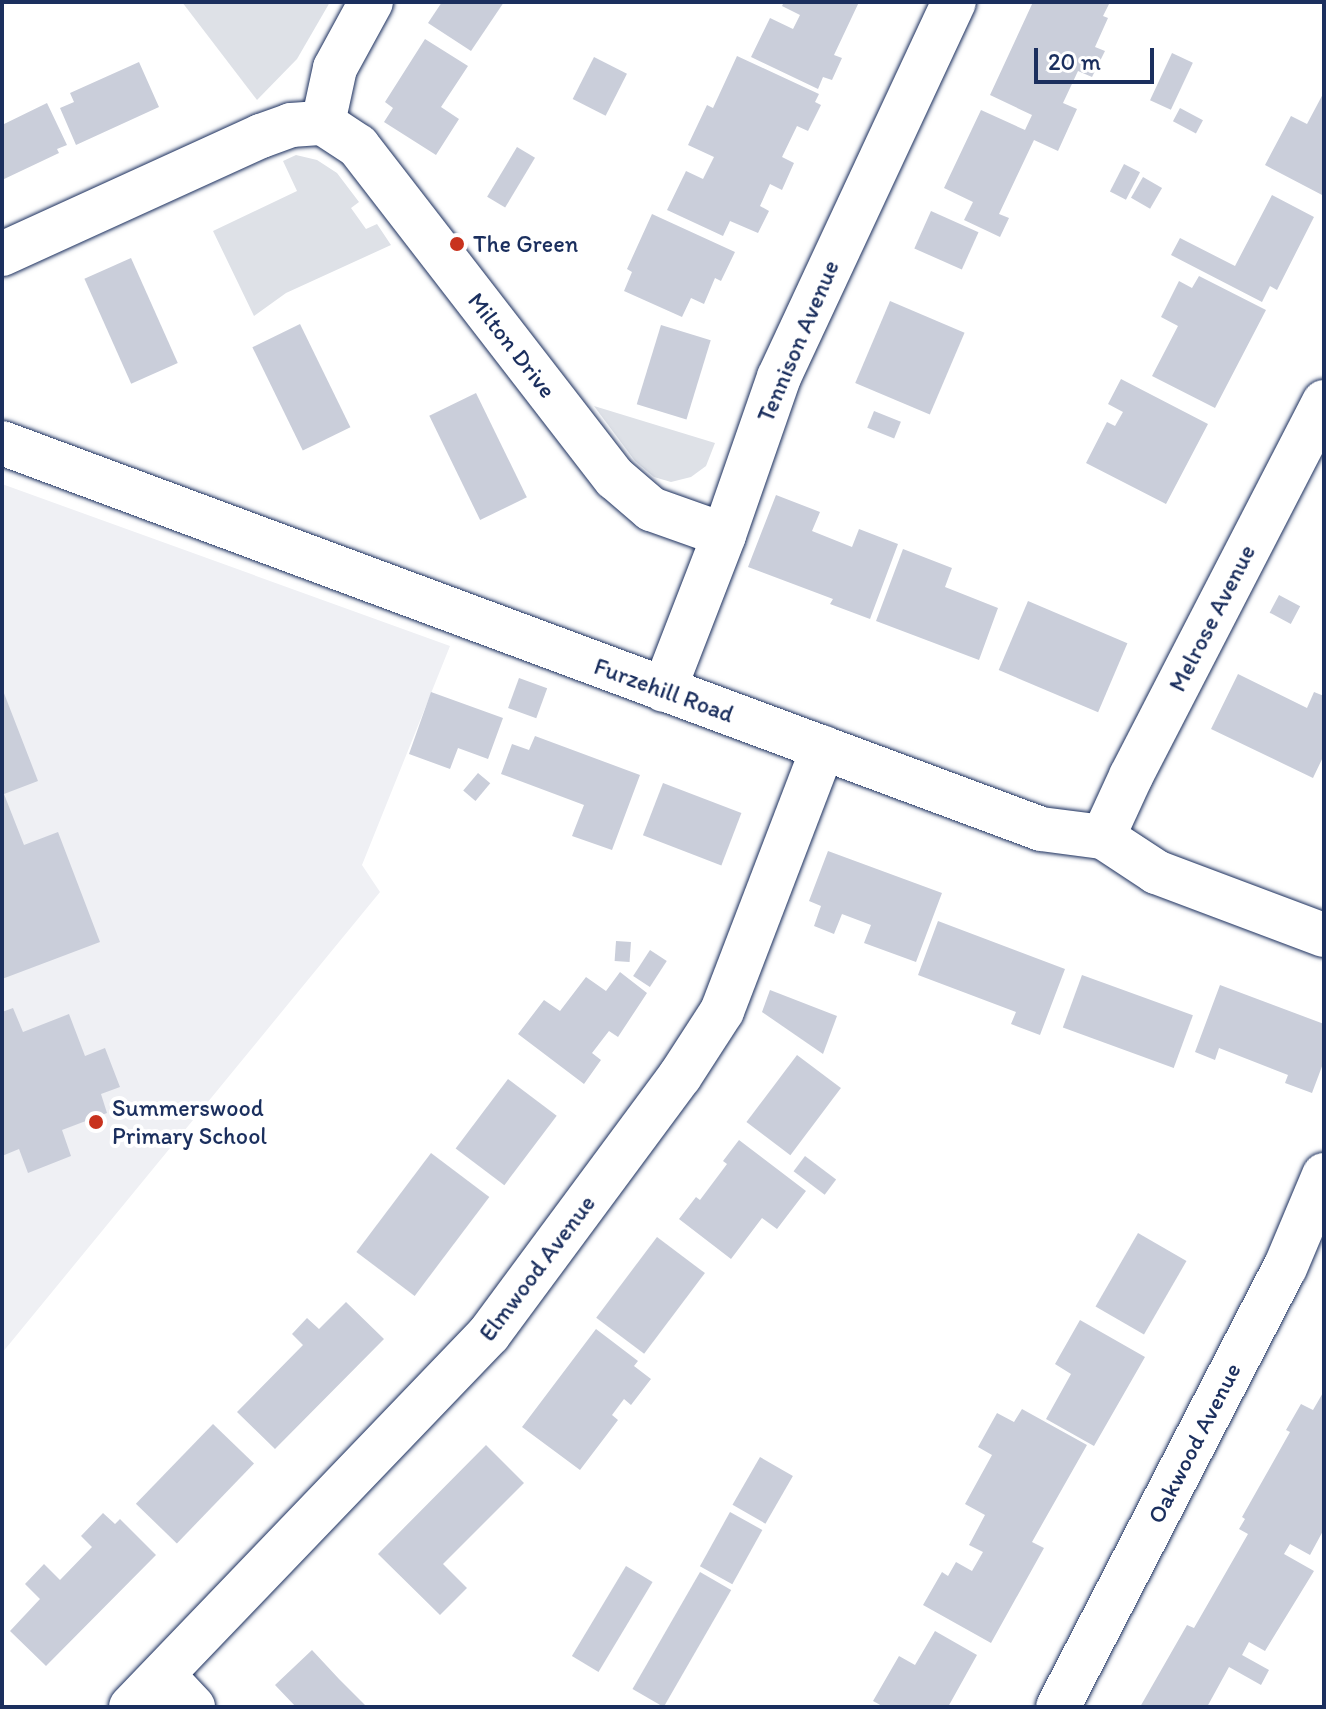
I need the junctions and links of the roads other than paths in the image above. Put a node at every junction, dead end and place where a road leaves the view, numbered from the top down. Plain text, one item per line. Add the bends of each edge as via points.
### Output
1 (371, 2) edge
2 (954, 2) edge
3 (323, 123) junction
4 (2, 254) edge
5 (1324, 402) edge
6 (2, 443) edge
7 (724, 535) junction
8 (664, 690) junction
9 (823, 748) junction
10 (1103, 837) junction
11 (1324, 935) edge
12 (1324, 1175) edge
13 (163, 1675) junction
14 (131, 1707) edge
15 (193, 1707) edge
16 (1058, 1707) edge

1 - 3 street via 335,68
2 - 7 street, Tennison Avenue via 779,377
3 - 4 street via 291,125 261,136
3 - 7 street, Milton Drive via 358,146 615,478 651,509
5 - 10 street, Melrose Avenue
6 - 8 street, Furzehill Road
7 - 8 street, Tennison Avenue
8 - 9 street, Furzehill Road
9 - 10 street, Furzehill Road via 1041,829
9 - 13 street, Elmwood Avenue via 722,1011 680,1076 489,1334
10 - 11 street, Furzehill Road via 1156,872
12 - 16 street, Oakwood Avenue via 1285,1268
13 - 14 street, Elmwood Avenue
13 - 15 street

